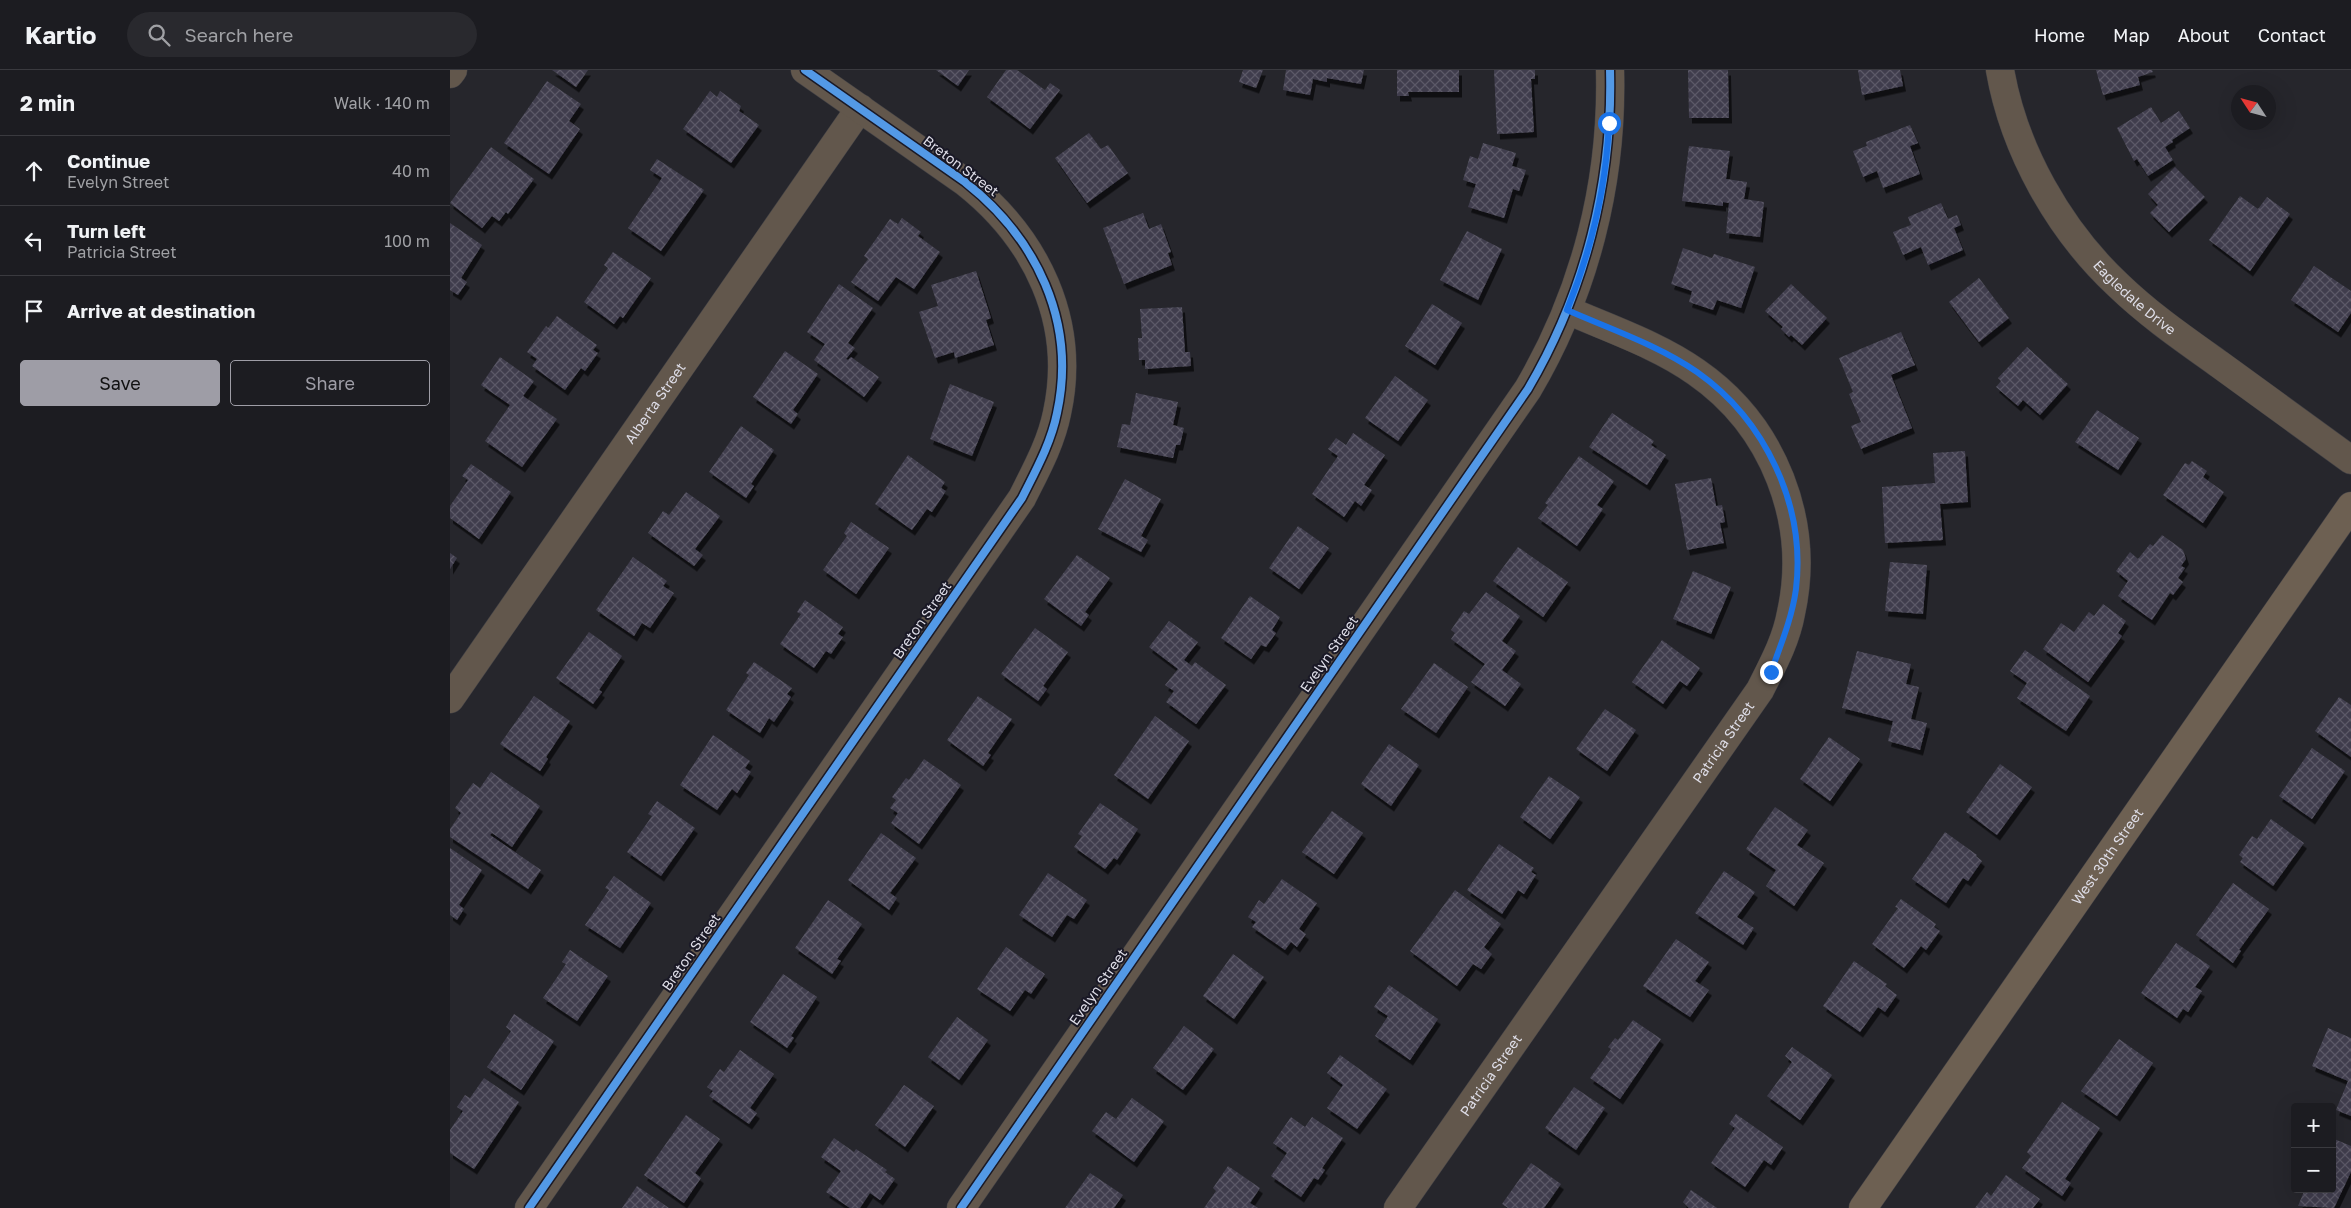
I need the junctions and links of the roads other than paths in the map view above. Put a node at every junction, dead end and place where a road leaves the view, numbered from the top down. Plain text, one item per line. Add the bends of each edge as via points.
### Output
1 (453, 70) edge
2 (805, 70) edge
3 (1610, 70) edge
4 (2000, 70) edge
5 (450, 74) edge
6 (860, 108) junction
7 (1567, 310) junction
8 (2351, 460) edge
9 (2351, 506) edge
10 (450, 699) edge
11 (528, 1208) edge
12 (961, 1208) edge
13 (1398, 1208) edge
14 (1864, 1208) edge

1 - 5 street
2 - 6 street, Breton Street
3 - 7 street, Evelyn Street via 1608,154 1584,264
4 - 8 street, Eagledale Drive via 2018,130 2039,180 2058,212 2095,261 2164,324
6 - 10 street, Alberta Street
6 - 11 street, Breton Street via 987,199 1017,232 1040,269 1057,324 1062,385 1057,414 1043,457 1022,498
7 - 12 street, Evelyn Street via 1528,389
7 - 13 street, Patricia Street via 1684,364 1720,390 1750,424 1778,470 1794,522 1797,565 1792,611 1771,672 1760,690
9 - 14 main road, West 30th Street

